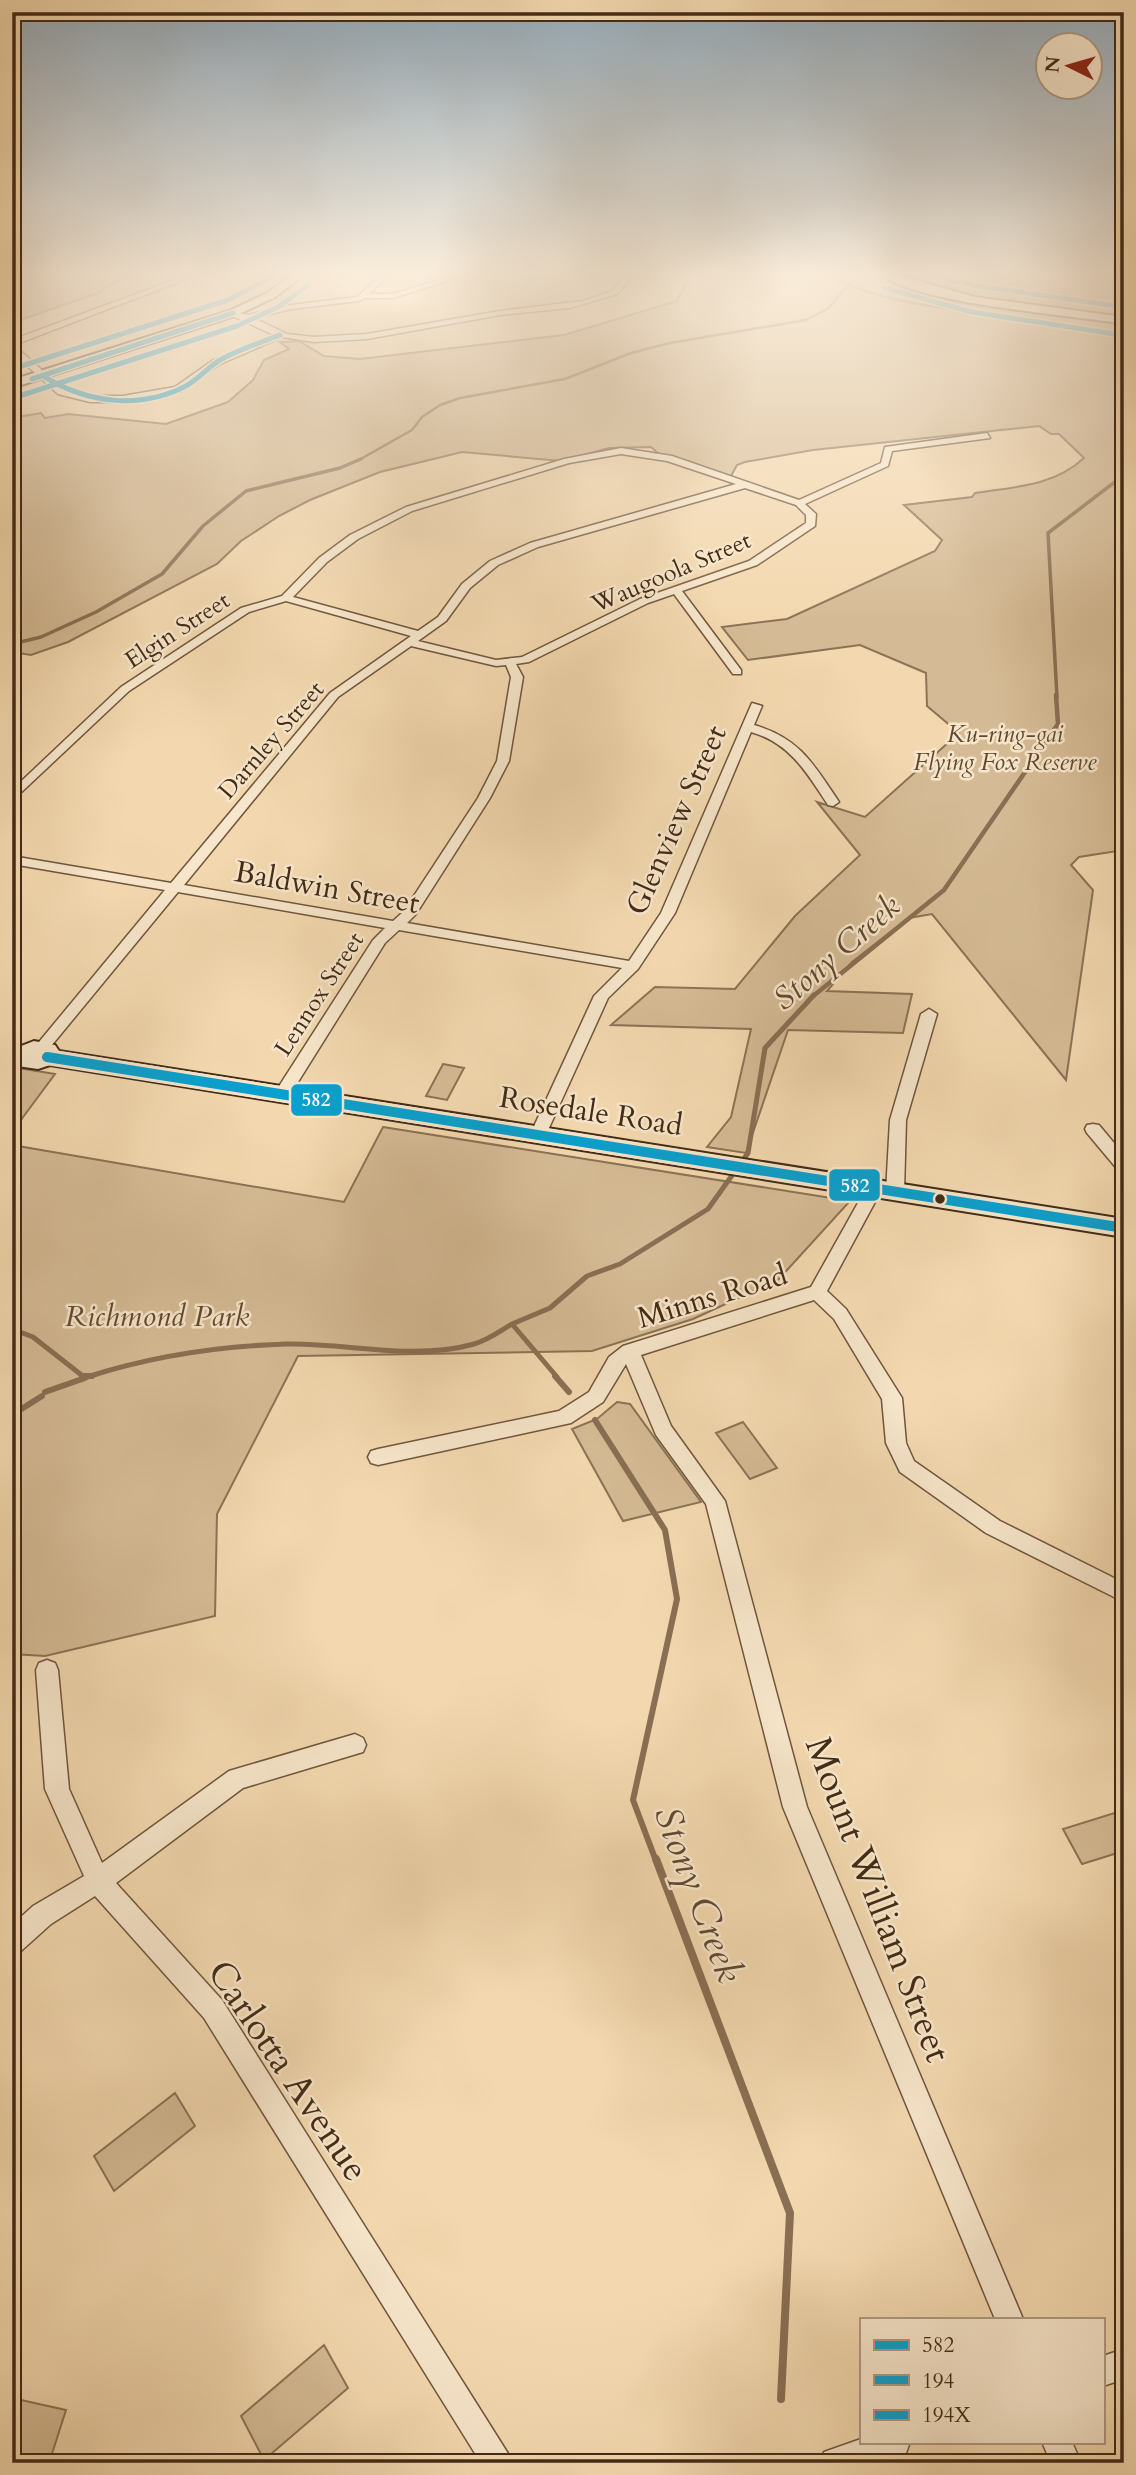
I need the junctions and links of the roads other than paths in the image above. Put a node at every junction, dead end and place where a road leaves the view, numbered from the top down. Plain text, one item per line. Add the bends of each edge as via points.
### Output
1 (59, 390) edge
2 (170, 390) edge
3 (987, 436) dead end
4 (747, 484) junction
5 (799, 502) junction
6 (676, 590) junction
7 (286, 598) junction
8 (415, 638) junction
9 (510, 663) junction
10 (737, 673) dead end
11 (756, 706) dead end
12 (747, 727) junction
13 (12, 797) edge
14 (833, 802) dead end
15 (12, 860) edge
16 (173, 887) junction
17 (396, 926) junction
18 (633, 966) junction
19 (929, 1014) dead end
20 (31, 1052) edge
21 (282, 1094) junction
22 (1093, 1129) dead end
23 (538, 1135) junction
24 (1124, 1167) edge
25 (884, 1190) junction
26 (1124, 1228) edge
27 (817, 1292) junction
28 (630, 1350) junction
29 (378, 1457) dead end
30 (1124, 1592) edge
31 (47, 1670) dead end
32 (355, 1745) dead end
33 (98, 1881) junction
34 (12, 1942) edge
35 (1009, 2318) edge
36 (1124, 2364) edge
37 (1104, 2371) edge
38 (889, 2444) edge
39 (1058, 2444) edge
40 (499, 2463) edge
41 (835, 2463) edge
42 (1066, 2463) edge

1 - 2 street via 123,400
3 - 5 street via 888,449 885,464
4 - 5 street, Elgin Street
4 - 7 street, Elgin Street via 655,454 621,451 567,461 409,509 354,537 323,560
4 - 8 street, Darnley Street via 534,545 494,563 467,586 442,619
5 - 6 street, Waugoola Street via 811,514 811,524 804,531 753,563
6 - 9 street, Waugoola Street
6 - 10 street
7 - 8 street, Waugoola Street
7 - 13 street, Elgin Street via 245,610 125,690
8 - 9 street, Waugoola Street via 496,663
8 - 16 street, Darnley Street via 334,695
9 - 17 street, Lennox Street via 517,677 503,761 424,891
11 - 12 street, Glenview Street
12 - 14 street via 769,732 795,747
12 - 18 street, Glenview Street via 668,913
15 - 16 street, Baldwin Street
16 - 17 street, Baldwin Street
16 - 20 street, Darnley Street
17 - 18 street, Baldwin Street
17 - 21 street, Lennox Street via 380,940
18 - 23 street, Glenview Street via 601,996
19 - 25 street, Minns Road via 898,1120
20 - 21 main road, Rosedale Road
21 - 23 main road, Rosedale Road
22 - 24 street
23 - 25 main road, Rosedale Road
25 - 26 main road, Rosedale Road
25 - 27 street, Minns Road
27 - 28 street, Minns Road
27 - 30 street via 840,1314 892,1398 896,1443 907,1466 993,1527
28 - 29 street via 615,1363 596,1397 564,1418
28 - 35 street, Mount William Street via 663,1430 715,1501 795,1807
31 - 33 street, Carlotta Avenue via 57,1789
32 - 33 street via 237,1779
33 - 34 street via 42,1915
33 - 40 street, Carlotta Avenue via 213,2010
36 - 37 street
38 - 41 street
39 - 42 street

